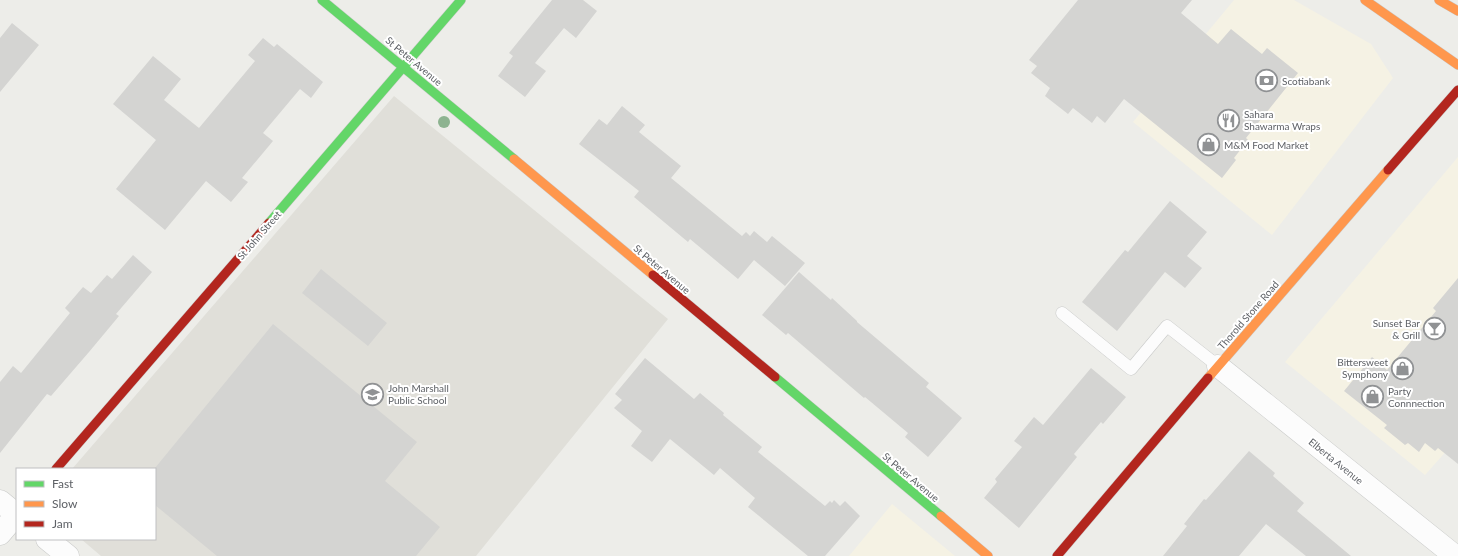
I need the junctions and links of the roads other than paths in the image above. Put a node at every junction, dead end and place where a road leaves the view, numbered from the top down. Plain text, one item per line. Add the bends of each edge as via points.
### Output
1 (322, 0) edge
2 (461, 0) edge
3 (1365, 0) edge
4 (1438, 0) edge
5 (1458, 11) edge
6 (1458, 64) edge
7 (404, 67) junction
8 (1458, 90) edge
9 (1062, 313) dead end
10 (1218, 366) junction
11 (57, 468) edge
12 (13, 511) edge
13 (0, 534) edge
14 (48, 540) edge
15 (68, 556) edge
16 (988, 556) edge
17 (1057, 556) edge
18 (1455, 556) edge

1 - 7 street, St Peter Avenue
2 - 7 street, St John Street
3 - 6 street
4 - 5 street
7 - 11 street, St John Street
7 - 16 street, St Peter Avenue
8 - 10 street, Thorold Stone Road
9 - 10 lane via 1131,369 1167,326
10 - 17 street, Thorold Stone Road
10 - 18 street, Elberta Avenue
12 - 13 street
14 - 15 street

